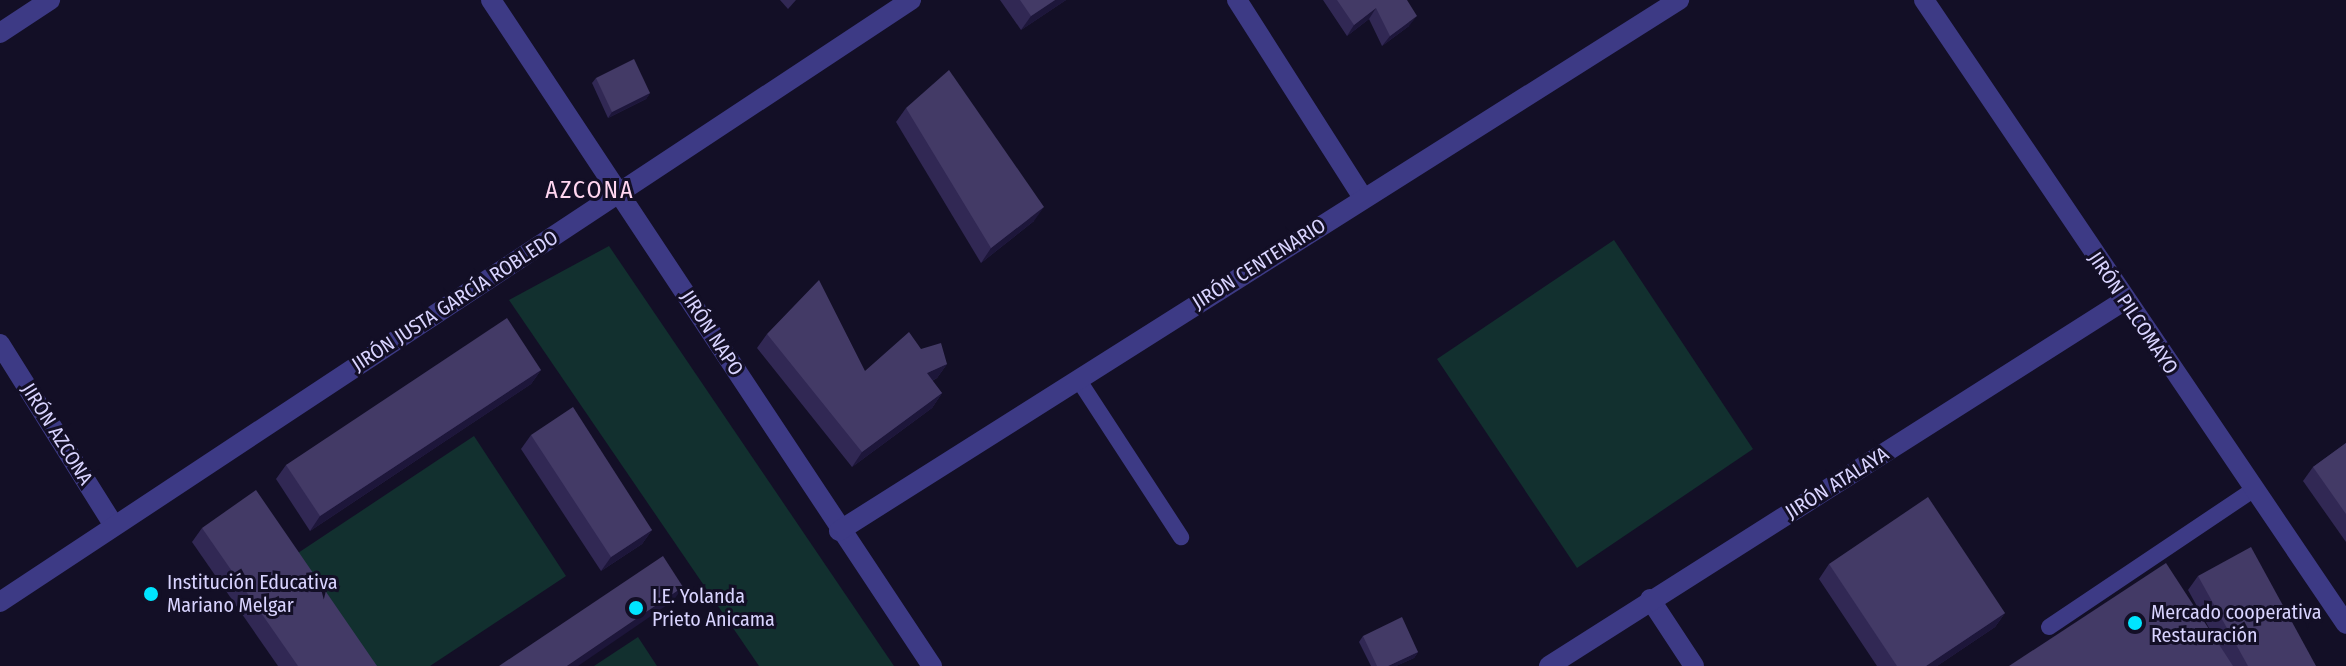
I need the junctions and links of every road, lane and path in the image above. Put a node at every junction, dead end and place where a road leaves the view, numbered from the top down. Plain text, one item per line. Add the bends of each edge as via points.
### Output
1 (50, 0) edge
2 (491, 0) edge
3 (911, 0) edge
4 (1237, 0) edge
5 (1679, 0) edge
6 (1924, 0) edge
7 (0, 33) edge
8 (621, 192) junction
9 (1363, 198) junction
10 (2125, 300) junction
11 (0, 344) edge
12 (1078, 379) junction
13 (2253, 490) junction
14 (113, 524) junction
15 (839, 531) junction
16 (1181, 537) dead end
17 (1650, 599) junction
18 (0, 602) edge
19 (2346, 624) edge
20 (2049, 627) dead end
21 (932, 666) edge
22 (1549, 666) edge
23 (1694, 666) edge

1 - 7 street
2 - 8 street, JIRÓN NAPO
3 - 8 street, JIRÓN JUSTA GARCÍA ROBLEDO
4 - 9 street
5 - 9 street, JIRÓN CENTENARIO
6 - 10 street, JIRÓN PILCOMAYO
8 - 14 street, JIRÓN JUSTA GARCÍA ROBLEDO
8 - 15 street, JIRÓN NAPO
9 - 12 street, JIRÓN CENTENARIO
10 - 13 street, JIRÓN PILCOMAYO
10 - 17 street, JIRÓN ATALAYA
11 - 14 street, JIRÓN AZCONA
12 - 15 street, JIRÓN CENTENARIO
12 - 16 lane
13 - 19 street, JIRÓN PILCOMAYO
13 - 20 lane
14 - 18 street, JIRÓN JUSTA GARCÍA ROBLEDO
15 - 21 street, JIRÓN NAPO
17 - 22 street, JIRÓN ATALAYA
17 - 23 street

